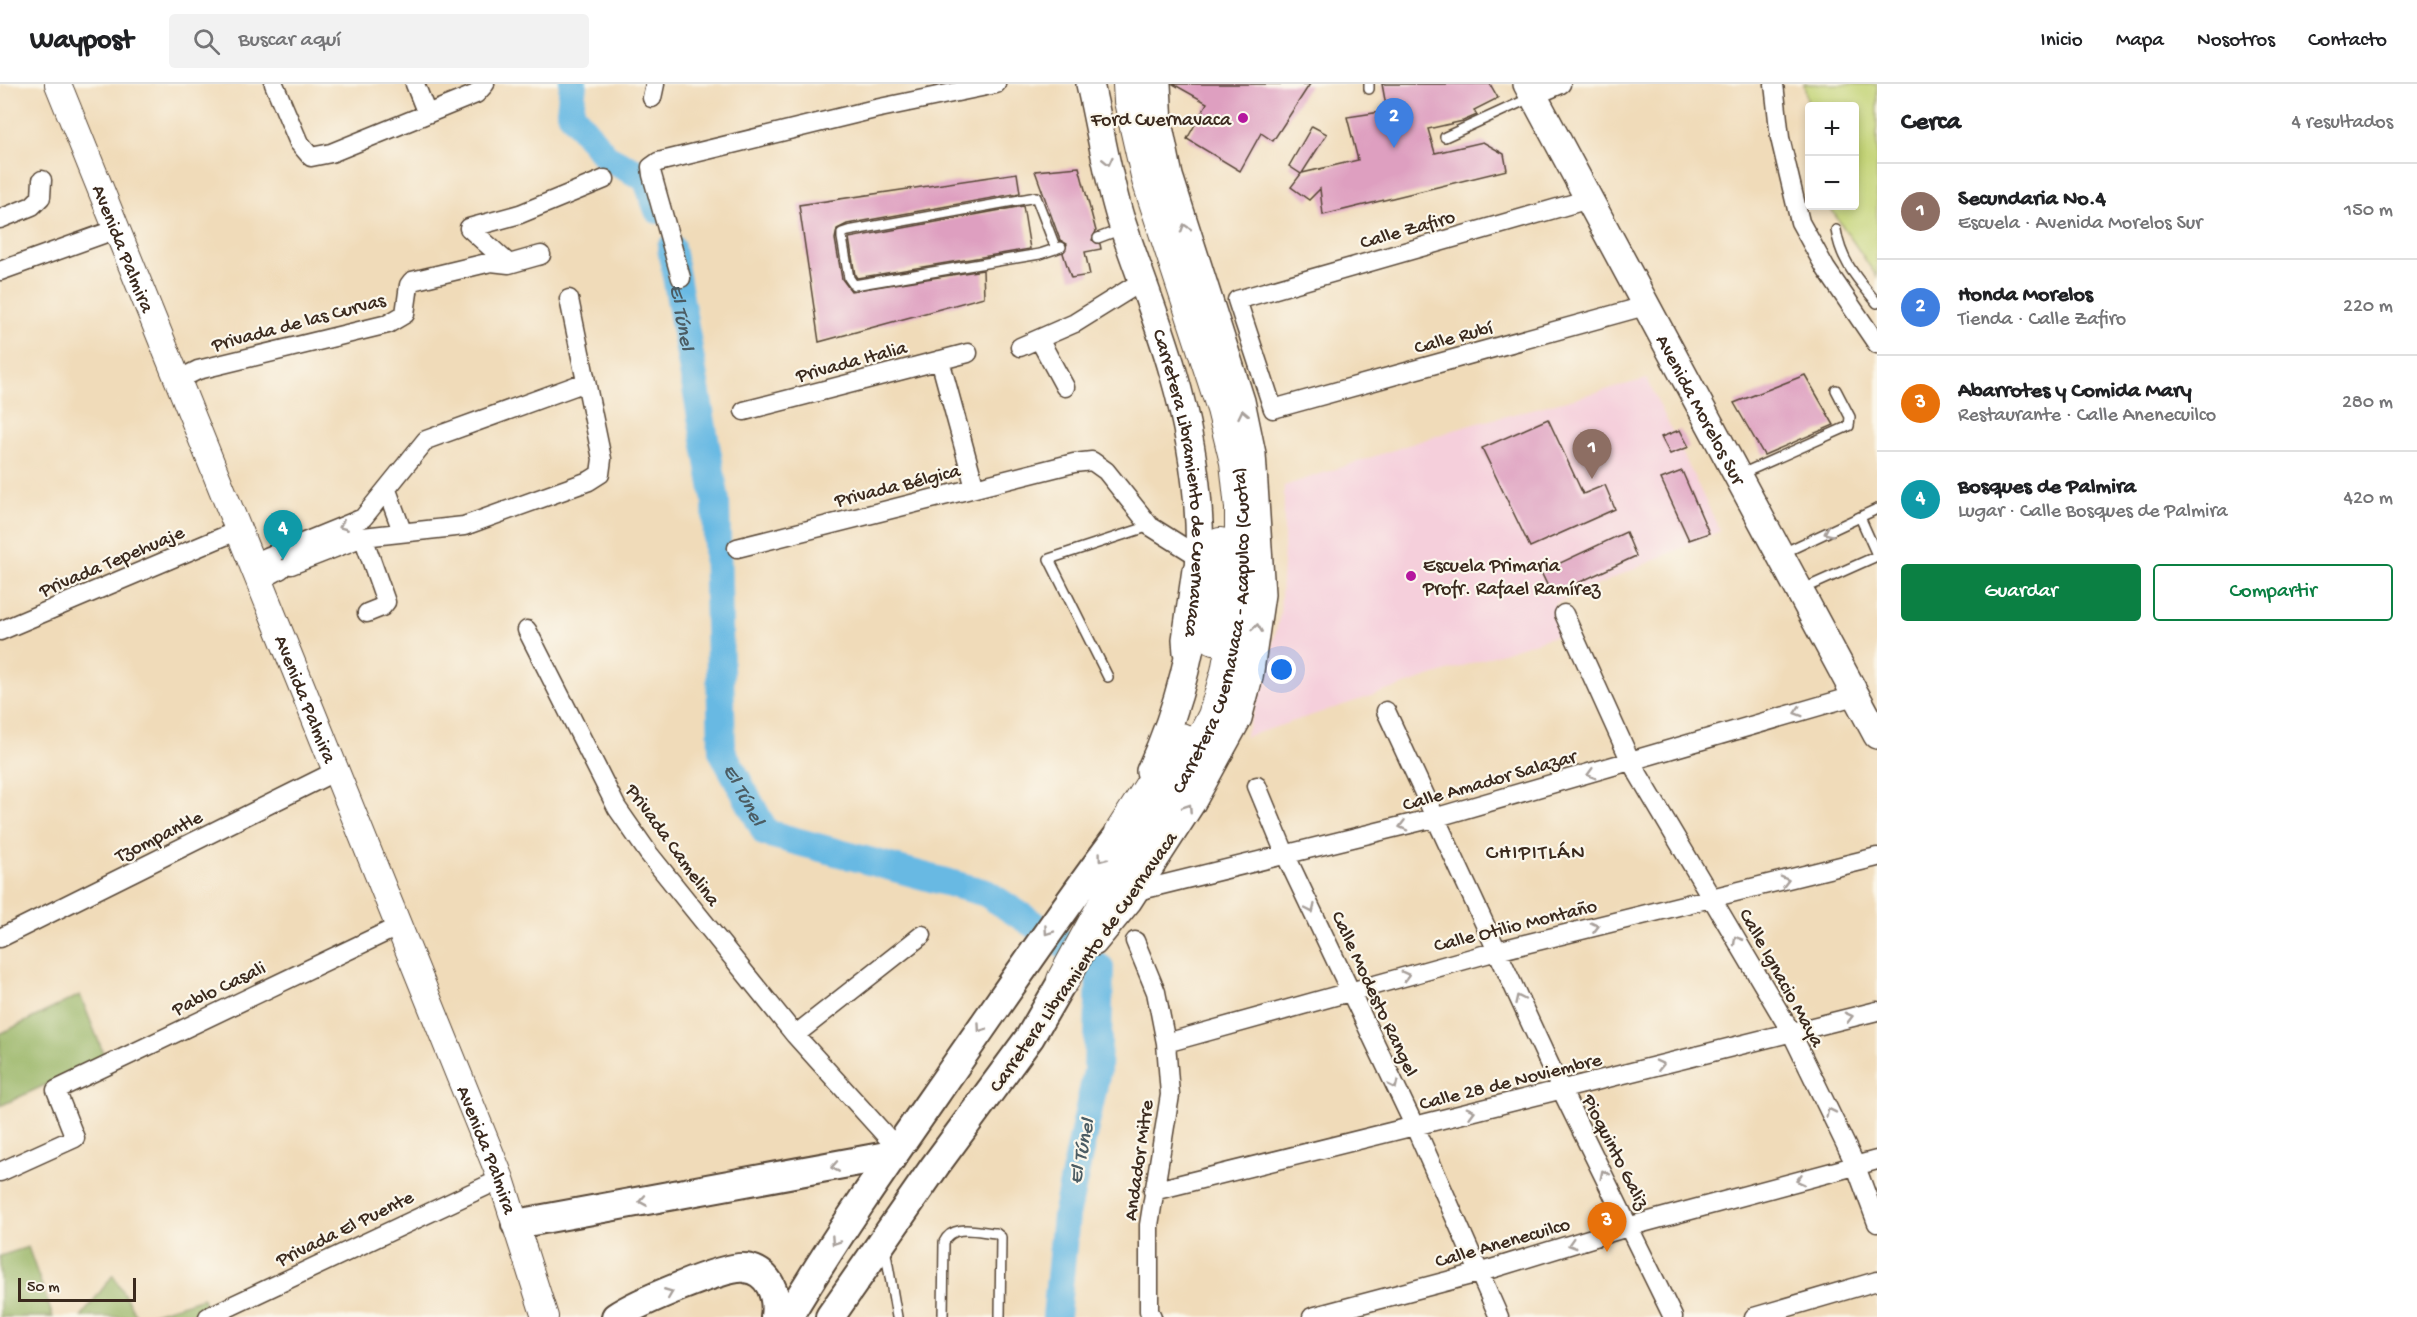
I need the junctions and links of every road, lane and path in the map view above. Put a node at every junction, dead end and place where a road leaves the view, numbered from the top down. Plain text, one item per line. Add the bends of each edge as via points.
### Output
1 (58, 84) edge
2 (274, 84) edge
3 (415, 84) edge
4 (485, 84) edge
5 (996, 84) edge
6 (1090, 84) edge
7 (1111, 84) edge
8 (1129, 84) edge
9 (1157, 84) edge
10 (1561, 84) edge
11 (1774, 84) edge
12 (1530, 90) edge
13 (427, 114) junction
14 (1446, 137) dead end
15 (1134, 153) junction
16 (605, 179) dead end
17 (42, 180) dead end
18 (1589, 200) junction
19 (0, 219) edge
20 (1125, 228) junction
21 (117, 229) junction
22 (1836, 230) dead end
23 (1098, 238) dead end
24 (1059, 248) joint
25 (542, 255) dead end
26 (509, 264) junction
27 (0, 271) edge
28 (681, 278) dead end
29 (1144, 280) junction
30 (569, 299) dead end
31 (1877, 303) edge
32 (1646, 306) junction
33 (1039, 339) junction
34 (1877, 344) edge
35 (1020, 347) dead end
36 (968, 353) dead end
37 (940, 360) junction
38 (178, 380) junction
39 (586, 382) junction
40 (1065, 387) dead end
41 (1836, 390) dead end
42 (1273, 409) joint
43 (744, 411) dead end
44 (1736, 476) junction
45 (975, 488) junction
46 (387, 490) junction
47 (1877, 510) edge
48 (1860, 517) junction
49 (1150, 526) junction
50 (239, 530) junction
51 (402, 531) junction
52 (363, 537) junction
53 (737, 548) dead end
54 (1779, 555) junction
55 (1877, 555) edge
56 (1201, 560) junction
57 (274, 564) junction
58 (1798, 591) junction
59 (367, 613) dead end
60 (1564, 614) dead end
61 (527, 630) dead end
62 (0, 631) edge
63 (1108, 676) dead end
64 (1854, 696) junction
65 (1386, 711) dead end
66 (1877, 735) edge
67 (1631, 762) junction
68 (336, 771) junction
69 (1257, 786) dead end
70 (1434, 818) junction
71 (1121, 832) junction
72 (1286, 856) junction
73 (1877, 857) edge
74 (1113, 893) junction
75 (1713, 898) junction
76 (399, 926) junction
77 (922, 935) dead end
78 (0, 938) edge
79 (1135, 941) dead end
80 (1497, 951) junction
81 (1064, 980) joint
82 (1350, 991) junction
83 (1877, 1011) edge
84 (1791, 1032) junction
85 (795, 1035) junction
86 (1166, 1043) junction
87 (1561, 1089) junction
88 (1414, 1127) junction
89 (895, 1151) junction
90 (1877, 1160) edge
91 (1855, 1164) junction
92 (0, 1172) edge
93 (501, 1179) junction
94 (1153, 1191) junction
95 (1877, 1223) edge
96 (516, 1224) junction
97 (1631, 1226) junction
98 (884, 1240) junction
99 (1478, 1273) junction
100 (1877, 1281) edge
101 (208, 1317) edge
102 (545, 1317) edge
103 (616, 1317) edge
104 (775, 1317) edge
105 (788, 1317) edge
106 (830, 1317) edge
107 (897, 1317) edge
108 (943, 1317) edge
109 (1000, 1317) edge
110 (1152, 1317) edge
111 (1312, 1317) edge
112 (1499, 1317) edge
113 (1673, 1317) edge
114 (1754, 1317) edge

1 - 21 main road, Avenida Palmira
2 - 13 street via 299,142 311,157 331,153
3 - 13 street
4 - 13 street via 476,94
5 - 28 street via 658,162 651,167 652,175
6 -> 20 main road, Carretera Libramiento de Cuernavaca
7 - 15 highway, Carretera Cuernavaca - Acapulco (Cuota) via 1113,104
8 - 15 highway, Carretera Cuernavaca - Acapulco (Cuota)
74 -> 9 main road, Carretera Libramiento de Cuernavaca via 1192,802 1238,718 1249,677 1261,594 1252,454 1241,401 1169,176 1159,127
10 - 12 street
11 - 34 street via 1780,138 1800,222 1826,269
12 - 14 lane
12 - 18 main road, Avenida Morelos Sur
15 - 71 highway, Carretera Cuernavaca - Acapulco (Cuota) via 1145,229 1205,413 1218,502 1221,565 1214,640 1198,700 1185,731
15 - 74 highway, Carretera Cuernavaca - Acapulco (Cuota) via 1223,409 1236,462 1241,595 1215,716
16 - 26 street via 520,214 469,228
17 - 19 street via 37,202
18 - 32 main road, Avenida Morelos Sur
18 - 42 street, Calle Zafiro via 1237,300
20 - 23 lane
20 - 29 main road, Carretera Libramiento de Cuernavaca
21 - 27 street
21 - 38 main road, Avenida Palmira
22 - 31 lane via 1839,251
24 - 24 lane via 854,285 849,278 842,233 1036,197
25 - 26 street, Privada de las Curvas
26 - 38 street, Privada de las Curvas via 491,262 412,281 405,314 388,324 198,370
29 - 33 street via 1108,305
29 - 56 main road, Carretera Libramiento de Cuernavaca via 1187,422 1200,513
30 - 39 street
32 - 42 street, Calle Rubí
32 - 44 main road, Avenida Morelos Sur
33 - 35 street
33 - 40 street
36 - 37 street, Privada Italia
37 - 43 street, Privada Italia
37 - 45 street, Privada Bélgica
38 - 50 main road, Avenida Palmira
39 - 46 street via 426,440
39 - 51 street via 602,459 600,474 464,526
41 - 44 lane via 1850,417 1849,426
44 - 54 main road, Avenida Morelos Sur
45 - 49 street via 1092,461 1106,471
45 - 53 street, Privada Bélgica
46 - 51 street
46 -> 57 street via 363,518
47 - 48 lane
48 -> 54 lane
48 - 55 lane
49 - 56 street
49 - 63 lane via 1049,559
50 - 57 main road, Avenida Palmira
50 - 62 street, Privada Tepehuaje
51 - 52 street
52 - 57 street
52 - 59 street via 386,602
54 - 58 main road, Avenida Morelos Sur
55 - 58 lane
56 - 71 main road, Carretera Libramiento de Cuernavaca via 1194,633 1177,702
57 - 68 main road, Avenida Palmira
58 - 64 main road, Avenida Morelos Sur
60 - 67 street, Calle Ignacio Maya
61 - 85 street, Privada Camelina via 616,808
64 - 66 main road, Avenida Morelos Sur
64 -> 67 street, Calle Amador Salazar
65 - 70 street, Pioquinto Galiz
67 -> 70 street, Calle Amador Salazar
67 - 75 street, Calle Ignacio Maya
68 - 76 main road, Avenida Palmira
68 - 78 street, Tzompantle
69 - 72 street, Calle Modesto Rangel
70 -> 72 street, Calle Amador Salazar
70 - 80 street, Pioquinto Galiz
71 -> 74 highway, Carretera Libramiento de Cuernavaca
72 - 74 street, Calle Amador Salazar
72 -> 82 street, Calle Modesto Rangel
75 -> 73 street, Calle Otilio Montaño
74 - 81 highway, Carretera Cuernavaca - Acapulco (Cuota)
74 -> 89 highway, Carretera Libramiento de Cuernavaca via 927,1106
80 -> 75 street, Calle Otilio Montaño
84 -> 75 street, Calle Ignacio Maya
76 - 92 street, Pablo Casali via 56,1090 75,1138
76 - 93 main road, Avenida Palmira
77 - 85 street
79 - 86 street, Andador Mitre via 1156,992
82 -> 80 street, Calle Otilio Montaño
87 -> 80 street, Pioquinto Galiz
81 - 98 highway, Carretera Libramiento de Cuernavaca via 1030,1037
82 - 86 street, Calle Otilio Montaño
82 -> 88 street, Calle Modesto Rangel
84 -> 83 street, Calle 28 de Noviembre
87 -> 84 street, Calle 28 de Noviembre
91 -> 84 street, Calle Ignacio Maya
85 - 89 street, Privada Camelina
86 - 94 street, Andador Mitre via 1170,1095 1164,1148
88 -> 87 street, Calle 28 de Noviembre
97 -> 87 street, Pioquinto Galiz
88 - 94 street, Calle 28 de Noviembre
88 - 99 street, Calle Modesto Rangel
89 -> 96 highway
89 -> 105 highway, Carretera Libramiento de Cuernavaca
90 - 91 street, Calle Anenecuilco
91 - 95 street, Calle Ignacio Maya
91 -> 97 street, Calle Anenecuilco
93 - 96 main road, Avenida Palmira
93 - 101 street, Privada El Puente
94 - 110 street, Andador Mitre via 1149,1226
96 - 102 main road, Avenida Palmira
97 -> 99 street, Calle Anenecuilco
97 - 113 street, Pioquinto Galiz
98 - 106 highway, Carretera Libramiento de Cuernavaca
98 - 107 lane
99 - 111 street, Calle Anenecuilco
99 - 112 street, Calle Modesto Rangel
100 - 114 street
103 -> 104 highway via 715,1274 745,1268 767,1279 777,1301
108 - 109 lane via 944,1242 954,1230 996,1233 1001,1237

